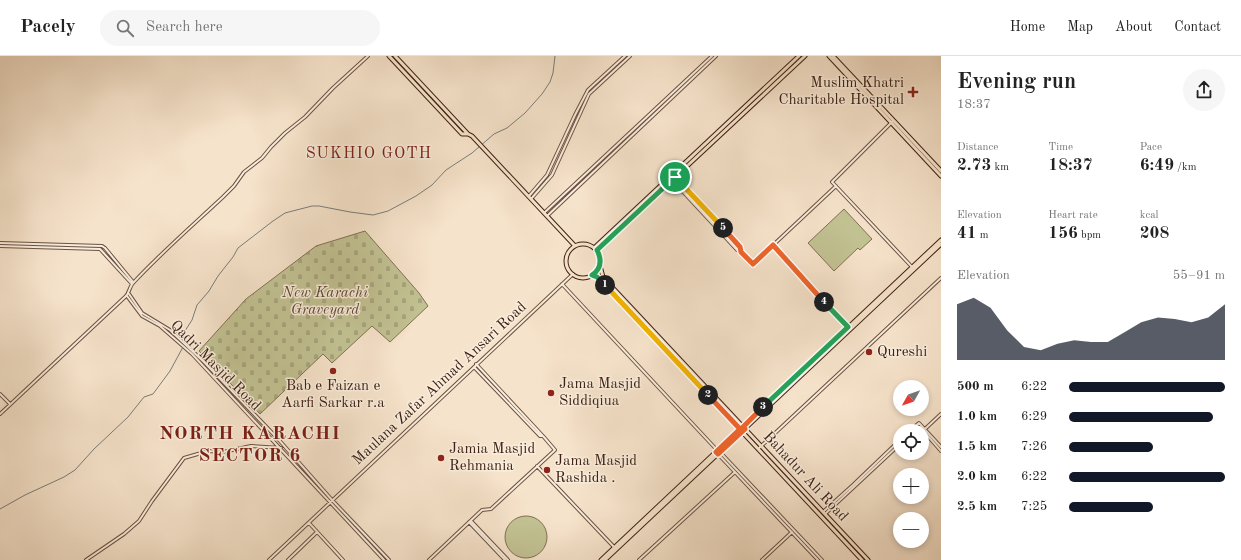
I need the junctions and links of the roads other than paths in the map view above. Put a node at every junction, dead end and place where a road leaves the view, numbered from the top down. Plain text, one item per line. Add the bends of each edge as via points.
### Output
1 (368, 56) edge
2 (389, 56) edge
3 (395, 56) edge
4 (625, 56) edge
5 (630, 56) edge
6 (712, 56) edge
7 (716, 56) edge
8 (799, 56) edge
9 (804, 56) edge
10 (829, 56) edge
11 (833, 56) edge
12 (706, 63) junction
13 (650, 113) junction
14 (653, 116) junction
15 (893, 122) junction
16 (468, 134) junction
17 (941, 171) edge
18 (941, 176) edge
19 (673, 179) junction
20 (836, 186) junction
21 (530, 198) junction
22 (545, 214) junction
23 (941, 240) edge
24 (0, 243) edge
25 (941, 244) edge
26 (773, 245) junction
27 (0, 246) edge
28 (575, 246) junction
29 (596, 249) junction
30 (600, 266) junction
31 (912, 267) junction
32 (573, 274) junction
33 (592, 275) junction
34 (941, 278) edge
35 (133, 283) junction
36 (562, 284) junction
37 (128, 295) junction
38 (849, 329) junction
39 (476, 364) junction
40 (474, 366) junction
41 (0, 394) edge
42 (10, 404) junction
43 (0, 414) edge
44 (941, 414) edge
45 (929, 425) edge
46 (743, 429) junction
47 (929, 435) edge
48 (542, 436) junction
49 (929, 436) edge
50 (283, 447) junction
51 (759, 447) junction
52 (893, 447) edge
53 (941, 447) edge
54 (893, 450) edge
55 (941, 451) edge
56 (717, 452) junction
57 (537, 466) junction
58 (734, 472) junction
59 (331, 501) junction
60 (824, 513) junction
61 (470, 521) junction
62 (308, 523) junction
63 (793, 531) junction
64 (317, 532) junction
65 (614, 547) junction
66 (86, 560) edge
67 (269, 560) edge
68 (288, 560) edge
69 (343, 560) edge
70 (384, 560) edge
71 (389, 560) edge
72 (428, 560) edge
73 (505, 560) edge
74 (508, 560) edge
75 (601, 560) edge
76 (605, 560) edge
77 (639, 560) edge
78 (762, 560) edge
79 (818, 560) edge
80 (822, 560) edge
81 (862, 560) edge
82 (868, 560) edge

1 - 35 street via 262,158 244,172 228,191
2 - 16 main road via 462,134
3 - 16 main road
4 - 21 street via 588,90 547,175
5 - 21 street via 589,94 552,175
6 - 12 street
7 - 12 street
8 - 29 main road
9 - 19 main road
10 - 15 main road
11 - 15 main road
12 - 13 street
12 - 14 street
13 - 14 street
13 - 22 street
14 - 22 street
15 - 17 main road
15 - 18 main road
15 - 20 street via 832,182
16 - 21 main road
19 - 26 street via 732,238 740,247 739,250 753,264
19 - 29 main road
20 - 26 street
20 - 31 street
21 - 22 main road
22 - 28 main road
23 - 31 main road
24 - 35 street via 102,246
25 - 38 main road
26 - 38 street
27 - 35 street via 100,249
28 - 29 main road via 586,244
28 - 32 main road via 566,261
29 - 30 main road via 600,257
30 - 33 main road
30 - 46 main road, Bahadur Ali Road via 605,280
31 - 38 main road
32 - 33 main road via 582,278
32 - 36 street, Maulana Zafar Ahmad Ansari Road
33 - 46 main road, Bahadur Ali Road via 599,279
34 - 51 street
35 - 37 street
36 - 39 street, Maulana Zafar Ahmad Ansari Road
36 - 56 street
37 - 42 street
37 - 50 street, Qadri Masjid Road via 146,316 190,350
38 - 46 main road
39 - 40 street, Maulana Zafar Ahmad Ansari Road
39 - 48 street
40 - 48 street
40 - 59 street, Maulana Zafar Ahmad Ansari Road
41 - 42 street
42 - 43 street
44 - 45 street
46 - 51 main road, Bahadur Ali Road
46 - 56 main road
47 - 53 street
48 - 57 street via 555,450
49 - 55 street
50 - 59 street, Qadri Masjid Road
50 - 66 street via 251,446 208,451 184,458 140,521
51 - 60 main road, Bahadur Ali Road
51 - 81 main road, Bahadur Ali Road
52 - 60 street
54 - 60 street
56 - 58 street
56 - 63 street
56 - 65 main road
56 - 76 main road
57 - 61 street via 491,509 482,510
57 - 65 street
58 - 63 street
58 - 77 street
59 - 62 street, Maulana Zafar Ahmad Ansari Road
59 - 70 street, Qadri Masjid Road
59 - 71 street, Qadri Masjid Road
60 - 82 main road, Bahadur Ali Road
61 - 72 street
61 - 73 street
61 - 74 street
62 - 64 street
62 - 67 street, Maulana Zafar Ahmad Ansari Road
63 - 78 street
63 - 79 street
63 - 80 street
64 - 68 street
64 - 69 street
65 - 75 main road

